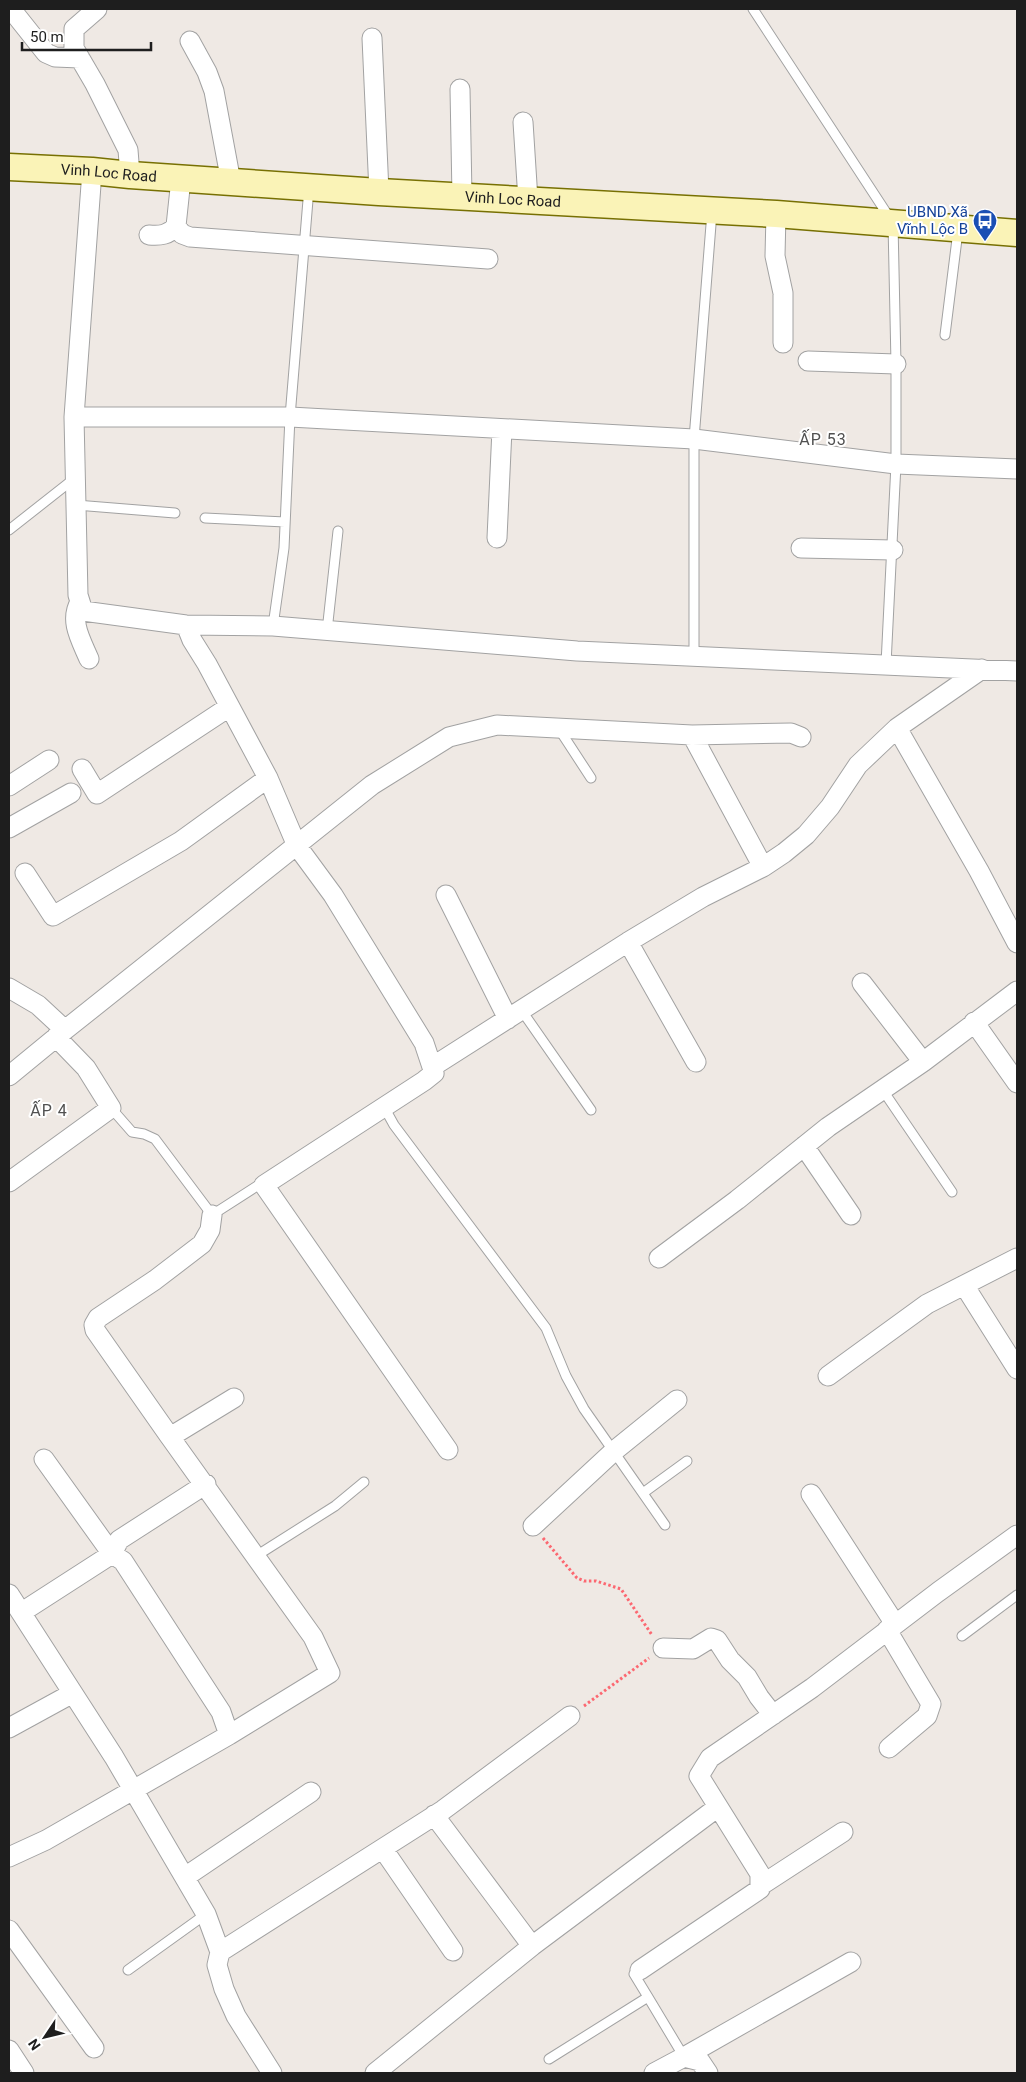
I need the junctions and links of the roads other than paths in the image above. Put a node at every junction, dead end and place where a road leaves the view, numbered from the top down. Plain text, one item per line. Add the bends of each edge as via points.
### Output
1 (11, 9) edge
2 (96, 9) edge
3 (753, 9) edge
4 (372, 38) dead end
5 (190, 41) dead end
6 (80, 58) junction
7 (460, 89) dead end
8 (523, 122) dead end
9 (9, 167) edge
10 (92, 171) junction
11 (130, 175) junction
12 (181, 179) junction
13 (231, 182) junction
14 (309, 188) junction
15 (379, 192) junction
16 (462, 196) junction
17 (528, 200) junction
18 (712, 211) junction
19 (776, 214) junction
20 (893, 223) junction
21 (176, 226) junction
22 (958, 229) junction
23 (1017, 233) edge
24 (149, 236) dead end
25 (303, 246) junction
26 (488, 259) dead end
27 (945, 335) dead end
28 (783, 343) dead end
29 (808, 361) dead end
30 (896, 364) junction
31 (74, 417) junction
32 (290, 417) junction
33 (502, 429) junction
34 (694, 439) junction
35 (896, 464) junction
36 (1017, 469) edge
37 (75, 478) junction
38 (76, 506) junction
39 (175, 513) dead end
40 (205, 518) dead end
41 (285, 522) junction
42 (9, 530) edge
43 (338, 531) dead end
44 (497, 538) dead end
45 (801, 548) dead end
46 (893, 550) junction
47 (80, 602) junction
48 (186, 625) junction
49 (273, 626) junction
50 (327, 631) junction
51 (694, 656) junction
52 (89, 659) dead end
53 (886, 664) junction
54 (982, 669) junction
55 (1017, 671) edge
56 (229, 707) junction
57 (559, 728) junction
58 (897, 728) junction
59 (692, 735) junction
60 (801, 737) dead end
61 (49, 760) dead end
62 (82, 769) dead end
63 (268, 778) junction
64 (591, 778) dead end
65 (9, 786) edge
66 (71, 793) dead end
67 (9, 828) edge
68 (298, 846) junction
69 (762, 867) junction
70 (25, 873) dead end
71 (446, 895) dead end
72 (628, 942) junction
73 (1017, 943) edge
74 (862, 983) dead end
75 (9, 988) edge
76 (1017, 991) edge
77 (515, 1015) junction
78 (974, 1022) junction
79 (61, 1033) junction
80 (696, 1062) dead end
81 (923, 1062) junction
82 (432, 1067) junction
83 (9, 1076) edge
84 (1017, 1083) edge
85 (882, 1090) junction
86 (384, 1107) junction
87 (111, 1108) junction
88 (591, 1110) dead end
89 (804, 1146) junction
90 (9, 1182) edge
91 (264, 1185) junction
92 (952, 1192) dead end
93 (212, 1215) junction
94 (851, 1215) dead end
95 (659, 1258) dead end
96 (1017, 1258) edge
97 (964, 1285) junction
98 (1017, 1369) edge
99 (828, 1376) dead end
100 (234, 1398) dead end
101 (677, 1400) dead end
102 (170, 1437) junction
103 (448, 1450) dead end
104 (614, 1451) junction
105 (44, 1459) dead end
106 (687, 1461) dead end
107 (364, 1482) dead end
108 (206, 1484) junction
109 (643, 1493) junction
110 (811, 1494) dead end
111 (665, 1525) dead end
112 (533, 1526) road end
113 (1017, 1536) edge
114 (112, 1554) junction
115 (256, 1556) junction
116 (9, 1594) edge
117 (1017, 1595) edge
118 (22, 1612) junction
119 (891, 1627) junction
120 (962, 1636) dead end
121 (662, 1648) road end
122 (73, 1693) junction
123 (773, 1715) junction
124 (570, 1716) road end
125 (9, 1728) edge
126 (229, 1735) junction
127 (889, 1748) dead end
128 (132, 1789) junction
129 (311, 1792) dead end
130 (718, 1807) junction
131 (434, 1816) junction
132 (843, 1832) dead end
133 (383, 1849) junction
134 (9, 1857) edge
135 (185, 1877) junction
136 (760, 1886) junction
137 (206, 1914) junction
138 (9, 1930) edge
139 (532, 1946) junction
140 (453, 1950) dead end
141 (220, 1952) junction
142 (851, 1962) dead end
143 (128, 1970) dead end
144 (640, 1970) joint
145 (648, 1996) junction
146 (94, 2048) dead end
147 (9, 2050) edge
148 (684, 2057) junction
149 (549, 2058) dead end
150 (269, 2072) edge
151 (24, 2073) edge
152 (375, 2073) edge
153 (654, 2073) edge
154 (708, 2073) edge

1 - 6 street via 46,54
2 - 6 street via 74,29 74,48
3 - 20 lane
4 - 15 street
5 - 13 street via 214,91
6 - 11 street via 128,150
7 - 16 street
8 - 17 street
9 - 10 main road, Vinh Loc Road
10 - 11 main road, Vinh Loc Road
10 - 31 street
11 - 12 main road, Vinh Loc Road
12 - 13 main road, Vinh Loc Road
12 - 21 street
13 - 14 main road, Vinh Loc Road
14 - 15 main road, Vinh Loc Road
14 - 25 lane
15 - 16 main road, Vinh Loc Road
16 - 17 main road, Vinh Loc Road
17 - 18 main road, Vinh Loc Road
18 - 19 main road, Vinh Loc Road
18 - 34 lane
19 - 20 main road, Vinh Loc Road
19 - 28 street via 775,256 783,293
20 - 22 main road, Vinh Loc Road
20 - 30 lane
21 - 24 street via 166,235
21 - 25 street via 190,238
22 - 23 main road, Vinh Loc Road
22 - 27 lane
25 - 26 street
25 - 32 lane
29 - 30 street
30 - 35 lane
31 - 32 street
31 - 37 street
32 - 33 street
32 - 41 lane
33 - 34 street
33 - 44 street
34 - 35 street
34 - 51 lane
35 - 36 street
35 - 46 lane
37 - 38 street
37 - 42 lane
38 - 39 lane
38 - 47 street
40 - 41 lane
41 - 49 lane
43 - 50 lane
45 - 46 street
46 - 53 lane
47 - 48 street via 83,612
47 - 52 street via 74,624
48 - 49 street
48 - 56 street
49 - 50 street
50 - 51 street via 577,651
51 - 53 street
53 - 54 street
54 - 55 street
54 - 58 street
56 - 62 street via 97,794
56 - 63 street
57 - 59 street
57 - 64 lane
57 - 68 street via 497,725 448,737 372,785
58 - 69 street via 858,765 830,807 806,835
58 - 73 street
59 - 60 street via 791,733
59 - 69 street
61 - 65 street
63 - 68 street
63 - 70 street via 181,841 53,916
66 - 67 street
68 - 79 street
68 - 82 street via 333,896 424,1043
69 - 72 street via 703,897
71 - 77 street
72 - 77 street
72 - 80 street
74 - 81 street
75 - 79 street via 38,1005
76 - 78 street
77 - 82 street
77 - 88 lane
78 - 81 street
78 - 84 street
79 - 83 street
79 - 87 street
81 - 85 street
82 - 86 street via 434,1074
85 - 89 street
85 - 92 lane
86 - 91 street
86 - 104 lane via 394,1125 546,1328 584,1409
87 - 90 street
87 - 93 lane via 132,1132 154,1139
89 - 94 street
89 - 95 street
91 - 93 lane via 256,1186
91 - 103 street
93 - 102 street via 210,1230 202,1244 98,1318 94,1325 109,1352
96 - 97 street
97 - 98 street
97 - 99 street via 927,1304
100 - 102 street
101 - 104 street
102 - 108 street
104 - 109 lane
104 - 112 street
105 - 114 street
106 - 109 lane
107 - 115 lane via 335,1506
108 - 114 street via 119,1540
108 - 115 street
109 - 111 lane
110 - 119 street
113 - 119 street
114 - 118 street
114 - 126 street via 123,1561 167,1626 221,1712
115 - 126 street via 313,1637 330,1673
116 - 118 street
117 - 120 lane
118 - 122 street
119 - 123 street
119 - 127 street via 930,1704 927,1716
121 - 123 street via 692,1650 711,1638 717,1640
122 - 125 street
122 - 128 street
123 - 130 street via 710,1758 699,1776
124 - 131 street
126 - 128 street
128 - 134 street via 46,1840
128 - 135 street
129 - 135 street
130 - 136 street via 760,1874
130 - 139 street
131 - 133 street
131 - 139 street
132 - 136 street
133 - 140 street
133 - 141 street
135 - 137 street
136 - 144 street
137 - 141 street
137 - 143 lane
138 - 146 street
139 - 152 street
141 - 150 street via 218,1965 224,1989
142 - 148 street
144 - 145 lane via 634,1974
145 - 148 lane
145 - 149 lane
147 - 151 street
148 - 153 street
148 - 154 street via 700,2062

